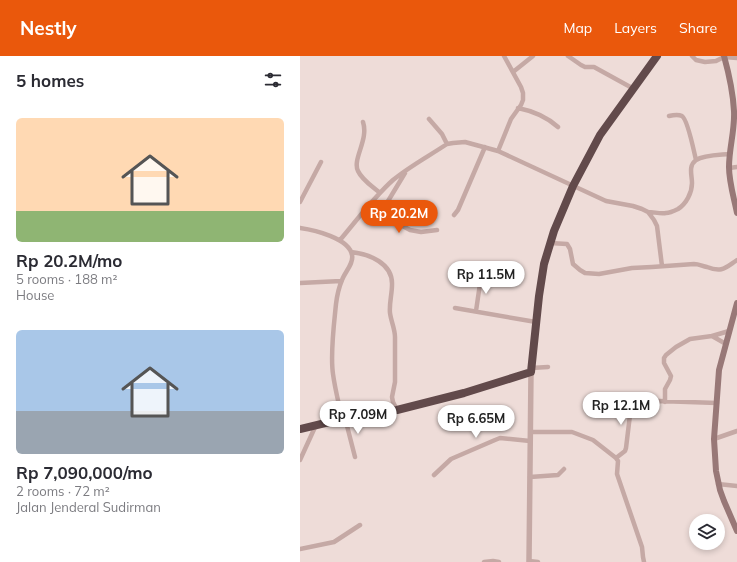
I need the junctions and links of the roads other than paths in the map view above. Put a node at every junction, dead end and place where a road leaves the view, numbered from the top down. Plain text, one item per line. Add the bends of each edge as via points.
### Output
1 (504, 56) edge
2 (533, 56) edge
3 (568, 56) edge
4 (657, 56) edge
5 (692, 56) edge
6 (724, 56) edge
7 (737, 58) edge
8 (513, 72) junction
9 (634, 89) junction
10 (518, 108) junction
11 (669, 116) dead end
12 (429, 119) dead end
13 (363, 122) dead end
14 (558, 127) dead end
15 (447, 144) junction
16 (484, 147) junction
17 (498, 152) junction
18 (729, 154) junction
19 (696, 160) junction
20 (321, 162) dead end
21 (737, 167) edge
22 (729, 168) junction
23 (407, 169) junction
24 (573, 186) junction
25 (380, 193) junction
26 (300, 202) edge
27 (364, 212) junction
28 (648, 212) junction
29 (737, 213) edge
30 (454, 215) dead end
31 (379, 216) junction
32 (300, 228) edge
33 (437, 230) dead end
34 (340, 240) junction
35 (550, 243) junction
36 (351, 252) junction
37 (737, 260) edge
38 (662, 266) junction
39 (481, 277) dead end
40 (341, 282) junction
41 (300, 283) edge
42 (737, 306) edge
43 (455, 308) dead end
44 (476, 311) junction
45 (536, 322) junction
46 (729, 330) junction
47 (712, 336) junction
48 (726, 344) junction
49 (548, 367) dead end
50 (531, 370) junction
51 (665, 402) junction
52 (717, 403) junction
53 (397, 410) junction
54 (344, 419) junction
55 (316, 425) junction
56 (300, 429) edge
57 (737, 431) edge
58 (531, 432) junction
59 (714, 439) junction
60 (530, 441) junction
61 (355, 457) dead end
62 (616, 458) junction
63 (300, 460) edge
64 (564, 469) dead end
65 (434, 475) dead end
66 (530, 478) junction
67 (718, 484) junction
68 (737, 486) edge
69 (360, 525) dead end
70 (737, 531) edge
71 (300, 549) edge
72 (484, 562) edge
73 (499, 562) edge
74 (529, 562) edge
75 (538, 562) edge
76 (644, 562) edge

1 - 8 street
2 - 8 street
3 - 9 street via 585,67 594,67
4 - 9 highway
5 - 6 street via 705,62 716,61
6 - 7 street
6 - 18 main road via 732,90 734,113
8 - 10 street via 523,93 523,100
9 - 24 highway via 600,135
10 - 14 street via 542,116
10 - 17 street
11 - 19 street via 682,116 684,119
12 - 15 street
13 - 25 street via 364,137 356,167 364,179
15 - 16 street via 465,142
15 - 23 street
16 - 17 street
16 - 30 street
17 - 24 street
18 - 19 street
18 - 22 main road
19 - 28 street via 690,172 691,192 684,204 666,214
20 - 26 street
21 - 22 street
22 - 29 main road
23 - 25 street
23 - 31 street
24 - 28 street via 606,201 633,206
24 - 35 highway
25 - 27 street
27 - 31 street
27 - 34 street
28 - 38 street via 657,226
31 - 33 street via 410,230
32 - 34 street
34 - 36 street
35 - 38 street via 567,244 573,264 585,273 599,274
35 - 45 highway
36 - 40 street via 352,261
36 - 53 street via 379,261 391,276 390,312 395,332 395,382 392,397
37 - 38 street via 727,268 719,270 697,264
39 - 44 street
40 - 41 street
40 - 54 street via 336,302 332,354 333,373
42 - 46 main road
43 - 44 street
44 - 45 street
45 - 50 highway
46 - 47 street
46 - 48 main road
47 - 48 street
47 - 51 street via 690,339 666,355 664,363 671,376 665,389
48 - 52 main road via 719,370
49 - 50 street
50 - 53 highway via 464,393
50 - 58 street
51 - 52 street
51 - 62 street via 657,402 633,411 630,415 625,451
52 - 59 main road
53 - 54 highway
54 - 55 highway
54 - 61 street
55 - 56 highway
55 - 63 street
57 - 59 street
58 - 60 street
58 - 62 street via 572,432 593,440
59 - 67 main road
60 - 65 street via 500,438 451,459
60 - 66 street
62 - 76 street via 617,474 642,547
64 - 66 street via 558,475
66 - 74 street
67 - 68 street
67 - 70 main road
69 - 71 street via 334,542
72 - 73 street
74 - 75 street

